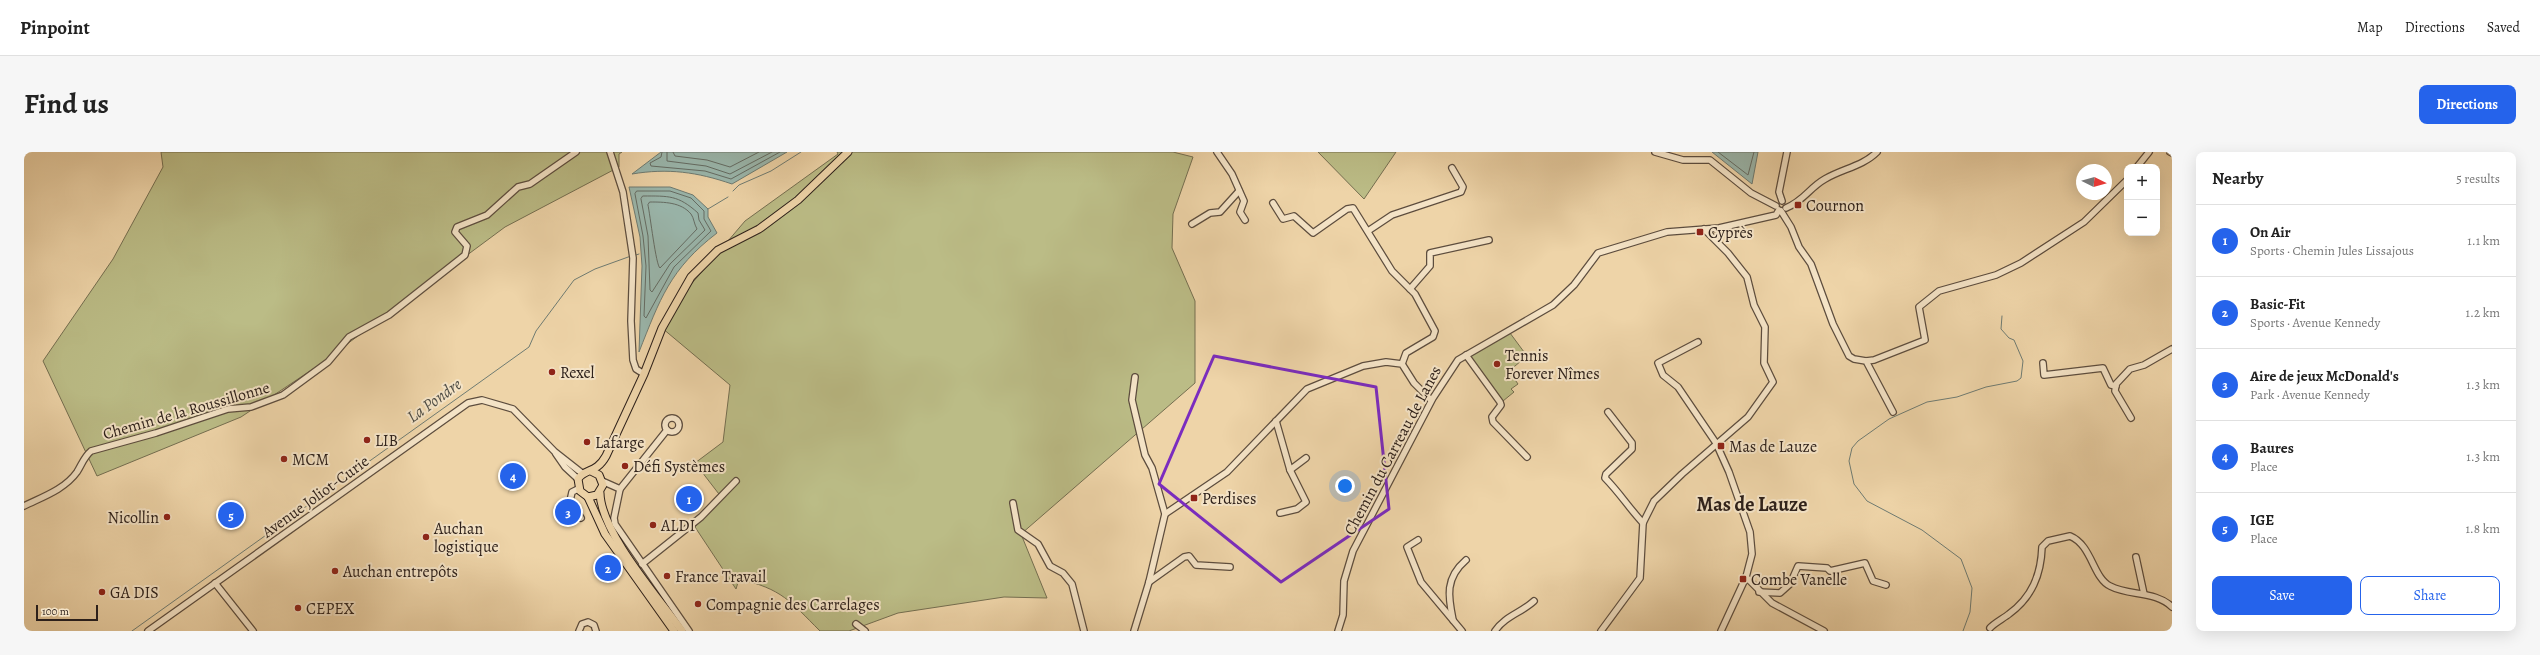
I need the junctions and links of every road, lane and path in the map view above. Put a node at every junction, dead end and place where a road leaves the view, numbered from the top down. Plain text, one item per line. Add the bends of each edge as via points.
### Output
1 (576, 152) edge
2 (610, 152) edge
3 (848, 152) edge
4 (1217, 152) edge
5 (1656, 152) edge
6 (1787, 152) edge
7 (1878, 152) edge
8 (2149, 152) edge
9 (2139, 164) edge
10 (1452, 168) dead end
11 (2124, 183) edge
12 (1239, 191) junction
13 (1273, 203) dead end
14 (1781, 206) junction
15 (1245, 220) dead end
16 (1192, 224) dead end
17 (1704, 229) junction
18 (1368, 231) junction
19 (1489, 240) dead end
20 (1410, 289) junction
21 (1698, 342) dead end
22 (2172, 349) edge
23 (1466, 355) junction
24 (1866, 361) junction
25 (2043, 363) dead end
26 (1402, 364) junction
27 (645, 372) junction
28 (1135, 377) dead end
29 (2116, 386) junction
30 (1431, 400) junction
31 (1608, 412) dead end
32 (1893, 412) dead end
33 (2131, 418) dead end
34 (1276, 421) junction
35 (667, 430) dead end
36 (1716, 444) junction
37 (609, 448) junction
38 (1527, 457) dead end
39 (1306, 458) dead end
40 (1290, 470) junction
41 (592, 471) junction
42 (581, 476) junction
43 (602, 480) junction
44 (736, 481) dead end
45 (611, 486) junction
46 (578, 489) junction
47 (620, 490) junction
48 (601, 491) junction
49 (588, 497) junction
50 (1013, 503) dead end
51 (24, 506) edge
52 (1280, 513) dead end
53 (1165, 514) junction
54 (582, 518) dead end
55 (1643, 523) junction
56 (1418, 540) dead end
57 (2136, 557) dead end
58 (1466, 560) dead end
59 (642, 564) junction
60 (1230, 568) dead end
61 (1746, 577) junction
62 (1149, 582) junction
63 (215, 583) junction
64 (1886, 585) dead end
65 (1758, 592) junction
66 (2144, 594) junction
67 (1534, 601) dead end
68 (2172, 607) edge
69 (1454, 620) junction
70 (856, 624) dead end
71 (1990, 628) dead end
72 (148, 631) edge
73 (253, 631) edge
74 (579, 631) edge
75 (596, 631) edge
76 (674, 631) edge
77 (682, 631) edge
78 (689, 631) edge
79 (865, 631) edge
80 (1084, 631) edge
81 (1134, 631) edge
82 (1338, 631) edge
83 (1462, 631) edge
84 (1494, 631) edge
85 (1601, 631) edge
86 (1721, 631) edge
87 (1824, 631) edge

1 - 51 street, Chemin de la Roussillonne via 530,184 518,187 487,215 457,227 455,232 467,246 465,255 389,315 349,337 328,362 283,395 251,407 228,409 91,451 84,457 77,472 63,485
2 - 27 street via 622,192 633,256 631,321 634,363 636,369
3 - 27 main road via 798,200 759,229 718,250 698,268 682,289 662,328
4 - 12 street
5 - 14 street via 1683,160 1710,160 1751,193
6 - 14 street via 1781,180
7 - 14 street, Chemin du Carreau de Lanes via 1824,180 1795,205
8 - 9 street
10 - 18 street via 1463,187 1461,192 1403,210
11 - 24 street via 2084,222 2021,263 1996,275 1939,291 1921,303 1919,307 1925,340
12 - 15 street via 1244,203 1240,212
12 - 16 street via 1220,212 1210,213
13 - 18 street via 1283,219 1294,216 1313,234 1347,209 1353,208
14 - 17 street, Chemin du Carreau de Lanes via 1776,215
14 - 24 street via 1799,247 1811,264 1833,324 1849,356
17 - 23 street, Chemin du Carreau de Lanes via 1667,232 1598,253 1574,285 1552,305
17 - 36 street via 1747,277 1754,305 1765,327 1764,363 1773,378 1771,386 1748,417
18 - 20 street via 1392,271
19 - 20 street via 1430,253 1430,266
20 - 26 street via 1423,306 1435,334 1406,353
21 - 36 street via 1658,363 1658,368 1678,387
22 - 29 street via 2144,365 2130,369
23 - 30 street, Chemin du Carreau de Lanes via 1452,367
23 - 38 street via 1500,402 1501,405 1492,417 1493,422
24 - 32 street
25 - 29 street via 2044,375 2103,368 2111,385
26 - 30 street via 1414,383
26 - 34 street via 1386,362 1363,366 1312,387
27 - 37 main road
28 - 53 street via 1132,400 1145,455 1152,468
29 - 33 street via 2115,391
30 - 82 street, Chemin du Carreau de Lanes via 1353,551 1344,581 1343,615
31 - 55 street via 1632,443 1632,449 1605,478
34 - 40 street
34 - 53 street via 1227,472
35 - 47 street
36 - 55 street via 1654,501
36 - 61 street via 1729,472 1750,532 1752,554
37 - 41 main road via 602,463
37 - 43 main road
39 - 40 street
40 - 52 street via 1306,502 1298,509
41 - 42 main road
41 - 43 main road
42 - 46 main road
42 - 63 street, Avenue Joliot-Curie via 513,409 482,400 468,403
43 - 45 street
43 - 48 main road
44 - 59 street via 701,517
45 - 47 street
45 - 48 street
46 - 49 main road
46 - 54 street via 572,492 570,501
47 - 59 street via 615,524
48 - 49 main road
48 - 77 main road via 600,502 610,530
49 - 76 main road via 605,534
50 - 80 street via 1018,530 1038,544 1050,566 1063,573 1072,584
53 - 62 street
55 - 85 street via 1640,578
56 - 69 street via 1407,547 1420,582
57 - 66 street
58 - 69 street via 1457,568 1448,594
59 - 78 street
60 - 62 street via 1196,565 1189,556
61 - 65 street
61 - 86 street
62 - 81 street
63 - 72 street, Avenue Joliot-Curie
63 - 73 street
64 - 65 street via 1873,581 1865,563 1830,571 1827,568 1798,566 1790,584 1780,593
65 - 87 street via 1772,603
66 - 68 street
66 - 71 street via 2110,586 2100,576 2092,557 2074,538 2057,538 2048,541 2042,547 2038,578 2027,598
67 - 84 street via 1526,609 1510,615
69 - 83 street
70 - 79 street
74 - 75 street via 582,624 588,622 594,625

